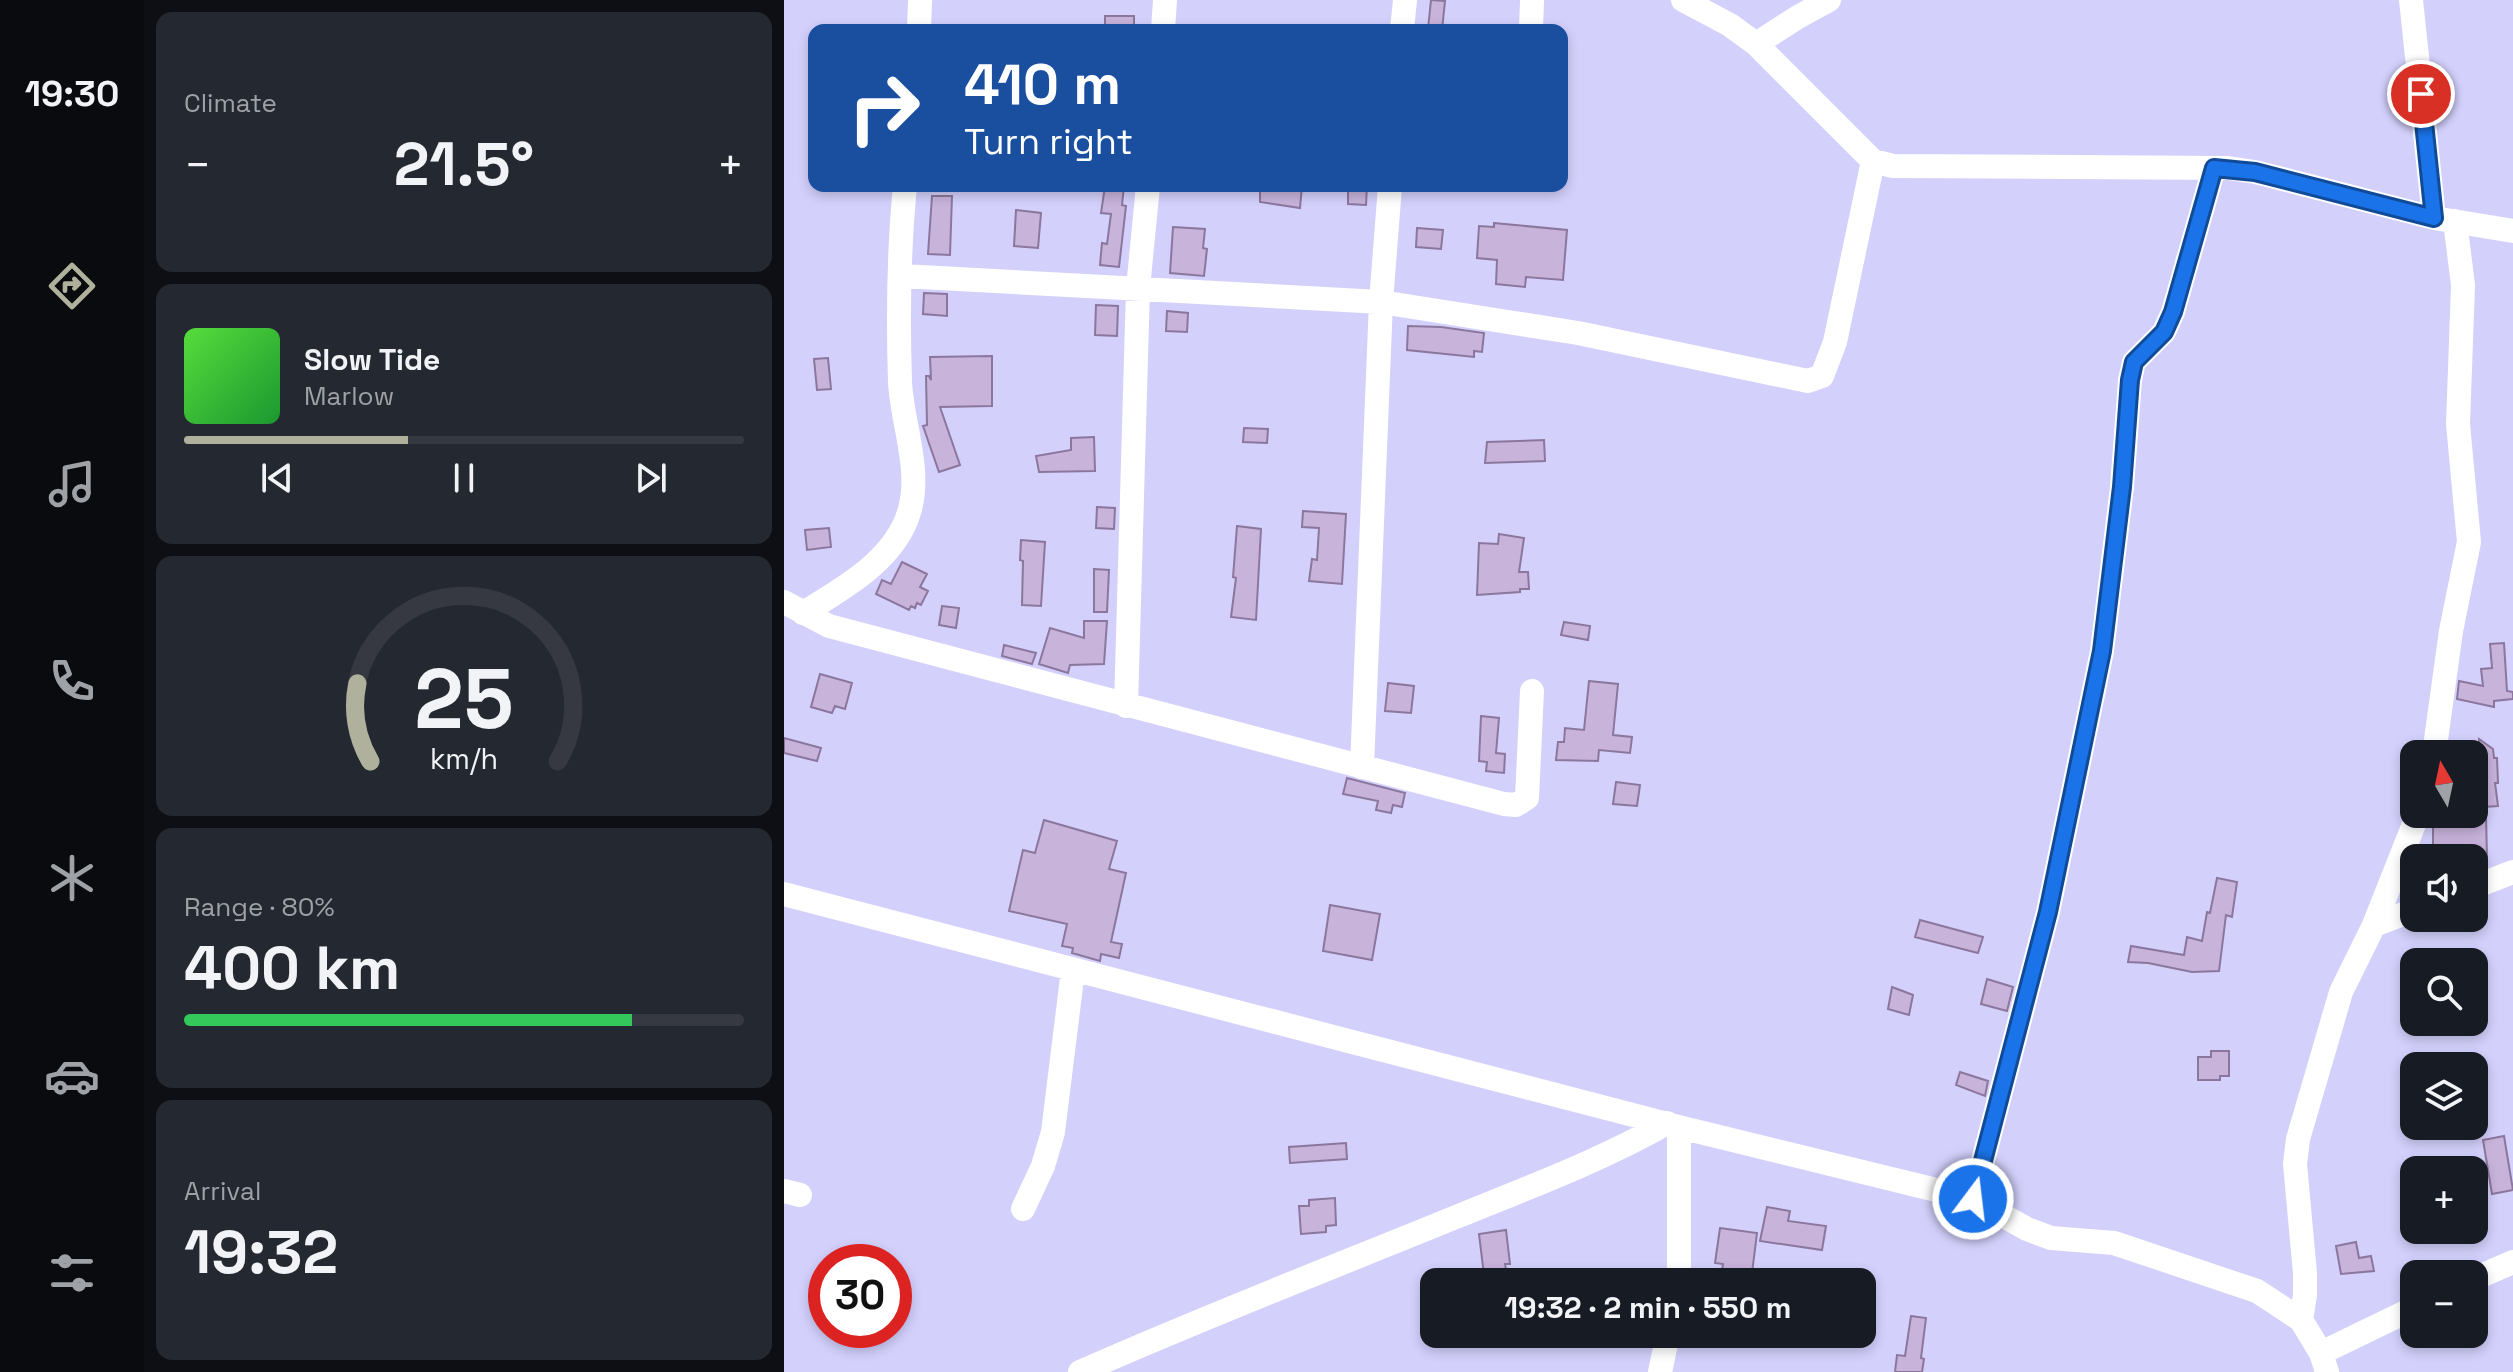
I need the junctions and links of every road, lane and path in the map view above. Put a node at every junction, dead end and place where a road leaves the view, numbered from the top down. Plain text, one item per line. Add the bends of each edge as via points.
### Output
1 (920, 0) edge
2 (1165, 0) edge
3 (1405, 0) edge
4 (1532, 0) edge
5 (1683, 0) edge
6 (1829, 0) edge
7 (2411, 0) edge
8 (919, 24) edge
9 (1163, 24) edge
10 (1403, 24) edge
11 (1531, 24) edge
12 (1756, 44) junction
13 (1873, 161) junction
14 (2214, 168) junction
15 (905, 192) edge
16 (1147, 192) edge
17 (1390, 192) edge
18 (2444, 220) junction
19 (2513, 231) edge
20 (902, 276) junction
21 (1138, 288) junction
22 (1381, 302) junction
23 (794, 608) edge
24 (1532, 691) dead end
25 (1126, 706) junction
26 (2436, 740) edge
27 (1362, 767) junction
28 (2412, 828) edge
29 (2513, 872) edge
30 (2488, 882) edge
31 (784, 894) edge
32 (2400, 915) edge
33 (2374, 925) junction
34 (1073, 970) junction
35 (1673, 1125) junction
36 (1973, 1199) junction
37 (1023, 1209) dead end
38 (2511, 1267) edge
39 (1678, 1268) edge
40 (2488, 1274) edge
41 (2400, 1316) edge
42 (2301, 1320) junction
43 (1665, 1348) edge
44 (2324, 1362) edge
45 (1080, 1372) edge
46 (1660, 1372) edge

1 - 8 street
2 - 9 street
3 - 10 street
4 - 11 street
5 - 12 street
6 - 12 street
7 - 18 street
12 - 13 street
13 - 14 street via 1893,166
13 - 22 street via 1835,342 1822,376 1808,381 1578,333
14 - 18 street via 2255,172
14 - 36 street via 2173,312 2164,332 2134,362 2102,651 2048,912
15 - 20 street
16 - 21 street
17 - 22 street
18 - 19 street
18 - 26 street via 2464,311 2458,424 2469,542
20 - 21 street
20 - 23 street via 900,382 914,480 910,510 891,545 870,568
21 - 22 street
21 - 25 street
22 - 27 street
23 - 25 street via 829,626
24 - 27 street via 1527,798 1521,803 1504,804
25 - 27 street
28 - 33 street
29 - 30 street
31 - 34 street
32 - 33 street
33 - 42 street via 2341,992 2298,1139 2295,1164 2305,1284
34 - 35 street
34 - 37 street via 1053,1132
35 - 36 street
35 - 39 street
35 - 45 street
36 - 42 street via 2051,1238 2114,1243 2257,1291
38 - 40 street
41 - 44 street
42 - 44 street
43 - 46 street

